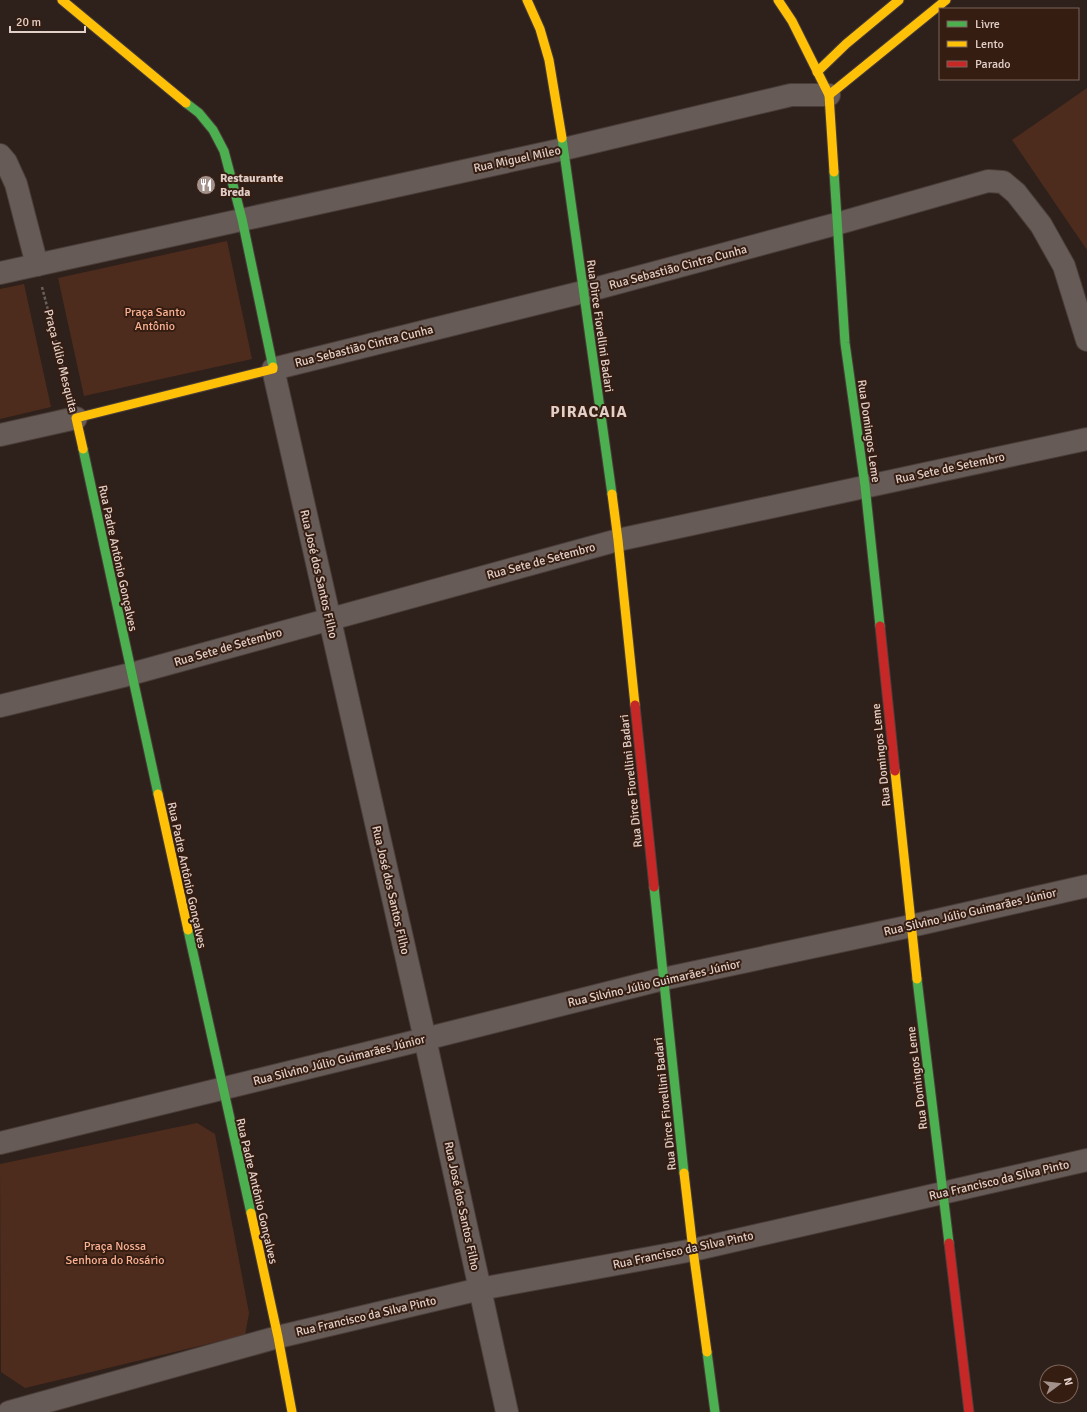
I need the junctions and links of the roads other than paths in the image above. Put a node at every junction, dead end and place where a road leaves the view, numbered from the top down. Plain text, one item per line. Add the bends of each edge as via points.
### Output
1 (62, 0) edge
2 (527, 0) edge
3 (778, 0) edge
4 (899, 0) edge
5 (946, 0) edge
6 (817, 72) junction
7 (791, 95) junction
8 (829, 96) junction
9 (564, 149) junction
10 (0, 154) edge
11 (242, 219) junction
12 (836, 224) junction
13 (37, 265) junction
14 (0, 273) edge
15 (583, 292) junction
16 (1087, 340) edge
17 (273, 369) junction
18 (76, 418) junction
19 (0, 435) edge
20 (1087, 439) edge
21 (865, 486) junction
22 (618, 540) junction
23 (330, 619) junction
24 (130, 674) junction
25 (0, 706) edge
26 (1087, 886) edge
27 (911, 926) junction
28 (663, 979) junction
29 (425, 1039) junction
30 (222, 1089) junction
31 (0, 1143) edge
32 (1087, 1160) edge
33 (943, 1192) junction
34 (693, 1250) junction
35 (480, 1289) junction
36 (278, 1337) junction
37 (9, 1412) edge
38 (292, 1412) edge
39 (507, 1412) edge
40 (715, 1412) edge
41 (969, 1412) edge

1 - 11 street via 199,113 213,130 224,151
2 - 9 street, Rua Dirce Fiorellini Badari via 540,29 549,60
3 - 6 street via 792,20
4 - 6 street
5 - 8 street
6 - 7 street, Rua Miguel Mileo
6 - 8 street
7 - 8 street, Rua Miguel Mileo
7 - 9 street, Rua Miguel Mileo
8 - 12 street, Rua Domingos Leme
9 - 11 street, Rua Miguel Mileo
9 - 15 street, Rua Dirce Fiorellini Badari
10 - 13 street via 16,184
11 - 13 street
11 - 17 street
12 - 15 street, Rua Sebastião Cintra Cunha
12 - 16 street, Rua Sebastião Cintra Cunha via 988,180 1003,182 1016,193 1041,225 1064,266
12 - 21 street, Rua Domingos Leme via 845,343
13 - 14 street
15 - 17 street, Rua Sebastião Cintra Cunha
15 - 22 street, Rua Dirce Fiorellini Badari
17 - 18 street
17 - 23 street, Rua José dos Santos Filho
18 - 19 street, Praça Júlio Mesquita
18 - 24 street, Rua Padre Antônio Gonçalves
20 - 21 street, Rua Sete de Setembro
21 - 22 street, Rua Sete de Setembro
21 - 27 street, Rua Domingos Leme
22 - 23 street, Rua Sete de Setembro
22 - 28 street, Rua Dirce Fiorellini Badari
23 - 24 street, Rua Sete de Setembro
23 - 29 street, Rua José dos Santos Filho
24 - 25 street, Rua Sete de Setembro
24 - 30 street, Rua Padre Antônio Gonçalves
26 - 27 street, Rua Silvino Júlio Guimarães Júnior
27 - 28 street, Rua Silvino Júlio Guimarães Júnior
27 - 33 street, Rua Domingos Leme
28 - 29 street, Rua Silvino Júlio Guimarães Júnior
28 - 34 street, Rua Dirce Fiorellini Badari
29 - 30 street, Rua Silvino Júlio Guimarães Júnior
29 - 35 street, Rua José dos Santos Filho
30 - 31 street
30 - 36 street, Rua Padre Antônio Gonçalves
32 - 33 street, Rua Francisco da Silva Pinto
33 - 34 street, Rua Francisco da Silva Pinto
33 - 41 street, Rua Domingos Leme
34 - 35 street, Rua Francisco da Silva Pinto
34 - 40 street, Rua Dirce Fiorellini Badari
35 - 36 street, Rua Francisco da Silva Pinto
35 - 39 street, Rua José dos Santos Filho
36 - 37 street
36 - 38 street, Rua Padre Antônio Gonçalves

